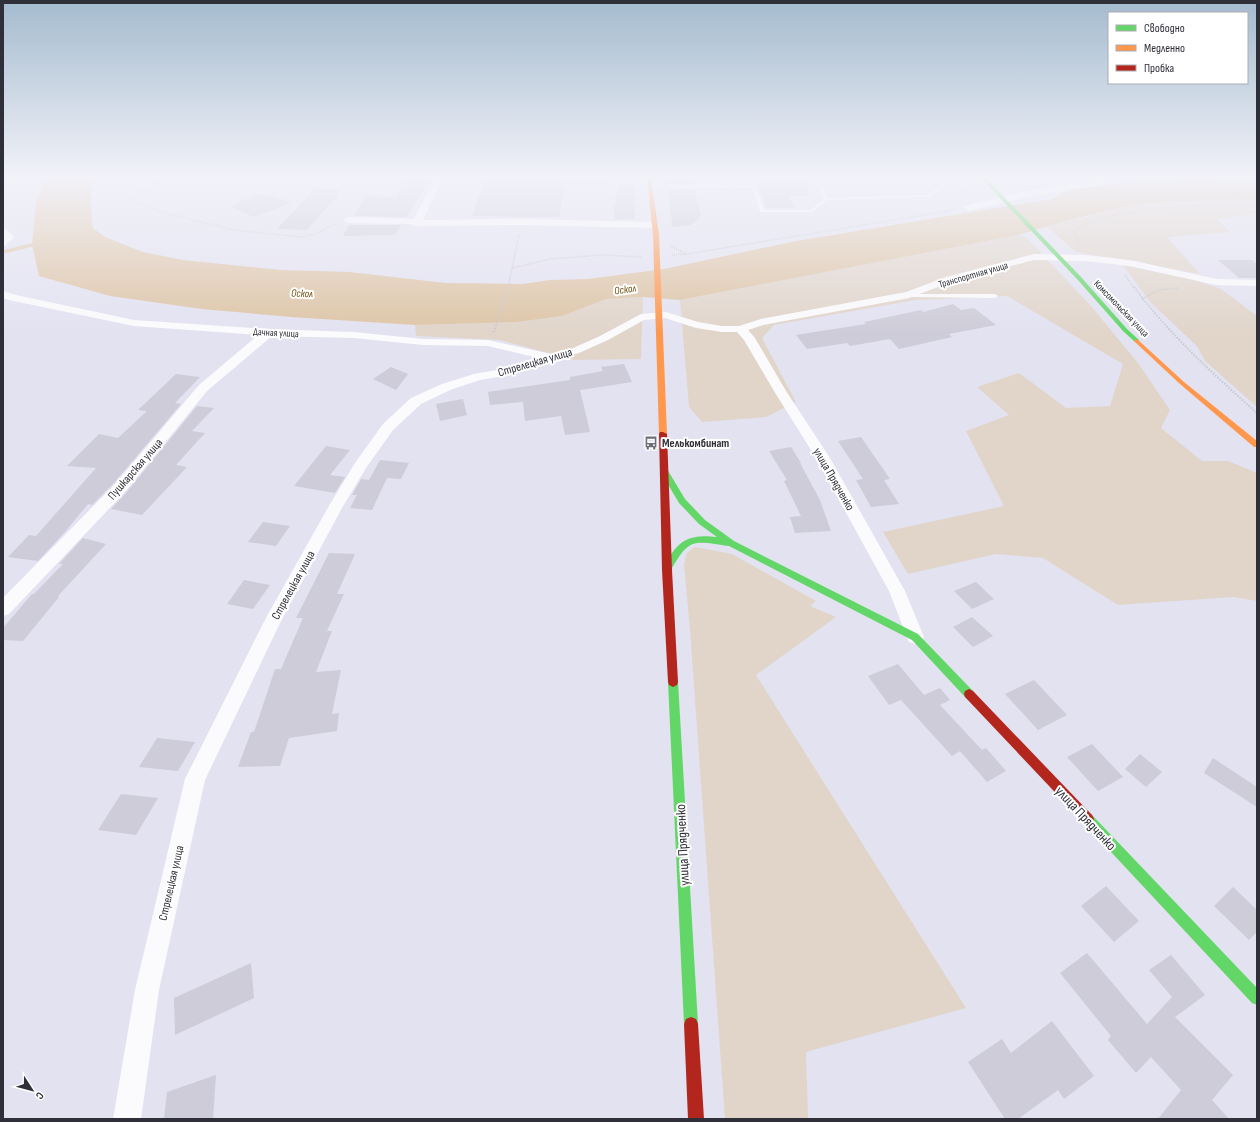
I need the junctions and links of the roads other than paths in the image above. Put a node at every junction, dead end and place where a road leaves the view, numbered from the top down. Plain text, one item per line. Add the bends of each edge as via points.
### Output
1 (655, 228) edge
2 (1031, 228) edge
3 (3, 231) edge
4 (3, 243) edge
5 (1257, 283) edge
6 (3, 294) edge
7 (909, 295) junction
8 (994, 296) dead end
9 (740, 329) junction
10 (269, 332) junction
11 (551, 358) junction
12 (1257, 445) edge
13 (664, 471) junction
14 (731, 543) junction
15 (667, 570) junction
16 (3, 609) edge
17 (915, 638) junction
18 (1257, 998) edge
19 (127, 1119) edge
20 (696, 1119) edge

1 - 13 main road, улица Прядченко
2 - 12 main road, Комсомольская улица via 1126,330 1182,383
3 - 4 street via 9,237
5 - 7 street, Транспортная улица via 1216,282 1113,261 1034,258 950,279
6 - 10 street, Дачная улица via 134,323
7 - 8 lane
7 - 9 street, Транспортная улица via 761,322
9 - 11 street, Стрелецкая улица via 696,325 666,315 641,318 575,351
9 - 17 street, улица Прядченко via 749,338 822,458 898,591
10 - 11 street, Дачная улица via 354,335 423,342 488,343
10 - 16 street, Пушкарская улица via 203,388 120,488
11 - 19 street, Стрелецкая улица via 446,387 416,401 388,427 360,466 335,508 273,621 195,779 147,990
13 - 14 main road, улица Прядченко via 682,501 702,522
13 - 15 main road, улица Прядченко
14 - 15 main road, улица Прядченко via 707,538 691,540 677,550
14 - 17 main road, улица Прядченко
15 - 20 main road, улица Прядченко
17 - 18 main road, улица Прядченко

